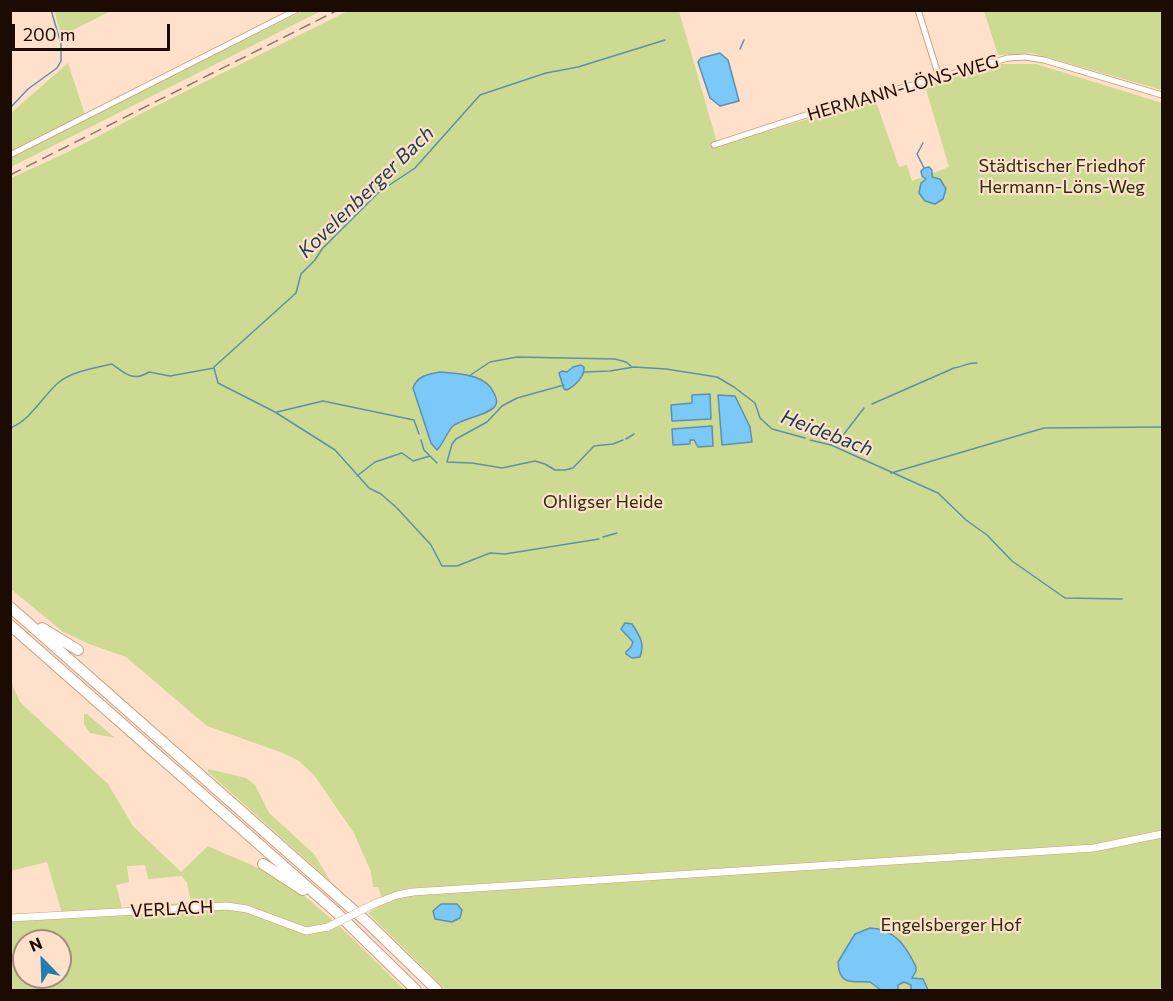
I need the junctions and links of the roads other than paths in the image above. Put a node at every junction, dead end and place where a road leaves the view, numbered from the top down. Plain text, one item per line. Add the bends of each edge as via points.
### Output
1 (296, 10) edge
2 (918, 10) edge
3 (939, 77) junction
4 (1162, 95) edge
5 (714, 145) dead end
6 (10, 155) edge
7 (12, 608) edge
8 (10, 625) edge
9 (78, 650) dead end
10 (1162, 834) edge
11 (262, 864) dead end
12 (346, 895) dead end
13 (336, 912) junction
14 (10, 918) edge
15 (369, 923) junction
16 (417, 990) edge
17 (437, 990) edge

1 - 6 street
2 - 3 street
3 - 4 street, HERMANN-LÖNS-WEG via 1025,57 1064,64
3 - 5 street, HERMANN-LÖNS-WEG
7 - 9 highway
7 - 15 highway
8 - 13 highway
10 - 14 street, VERLACH, bridge via 1103,847 413,892 376,903 328,927 306,931 247,909 227,906
11 - 13 highway
12 - 15 highway
13 - 16 highway
15 - 17 highway

